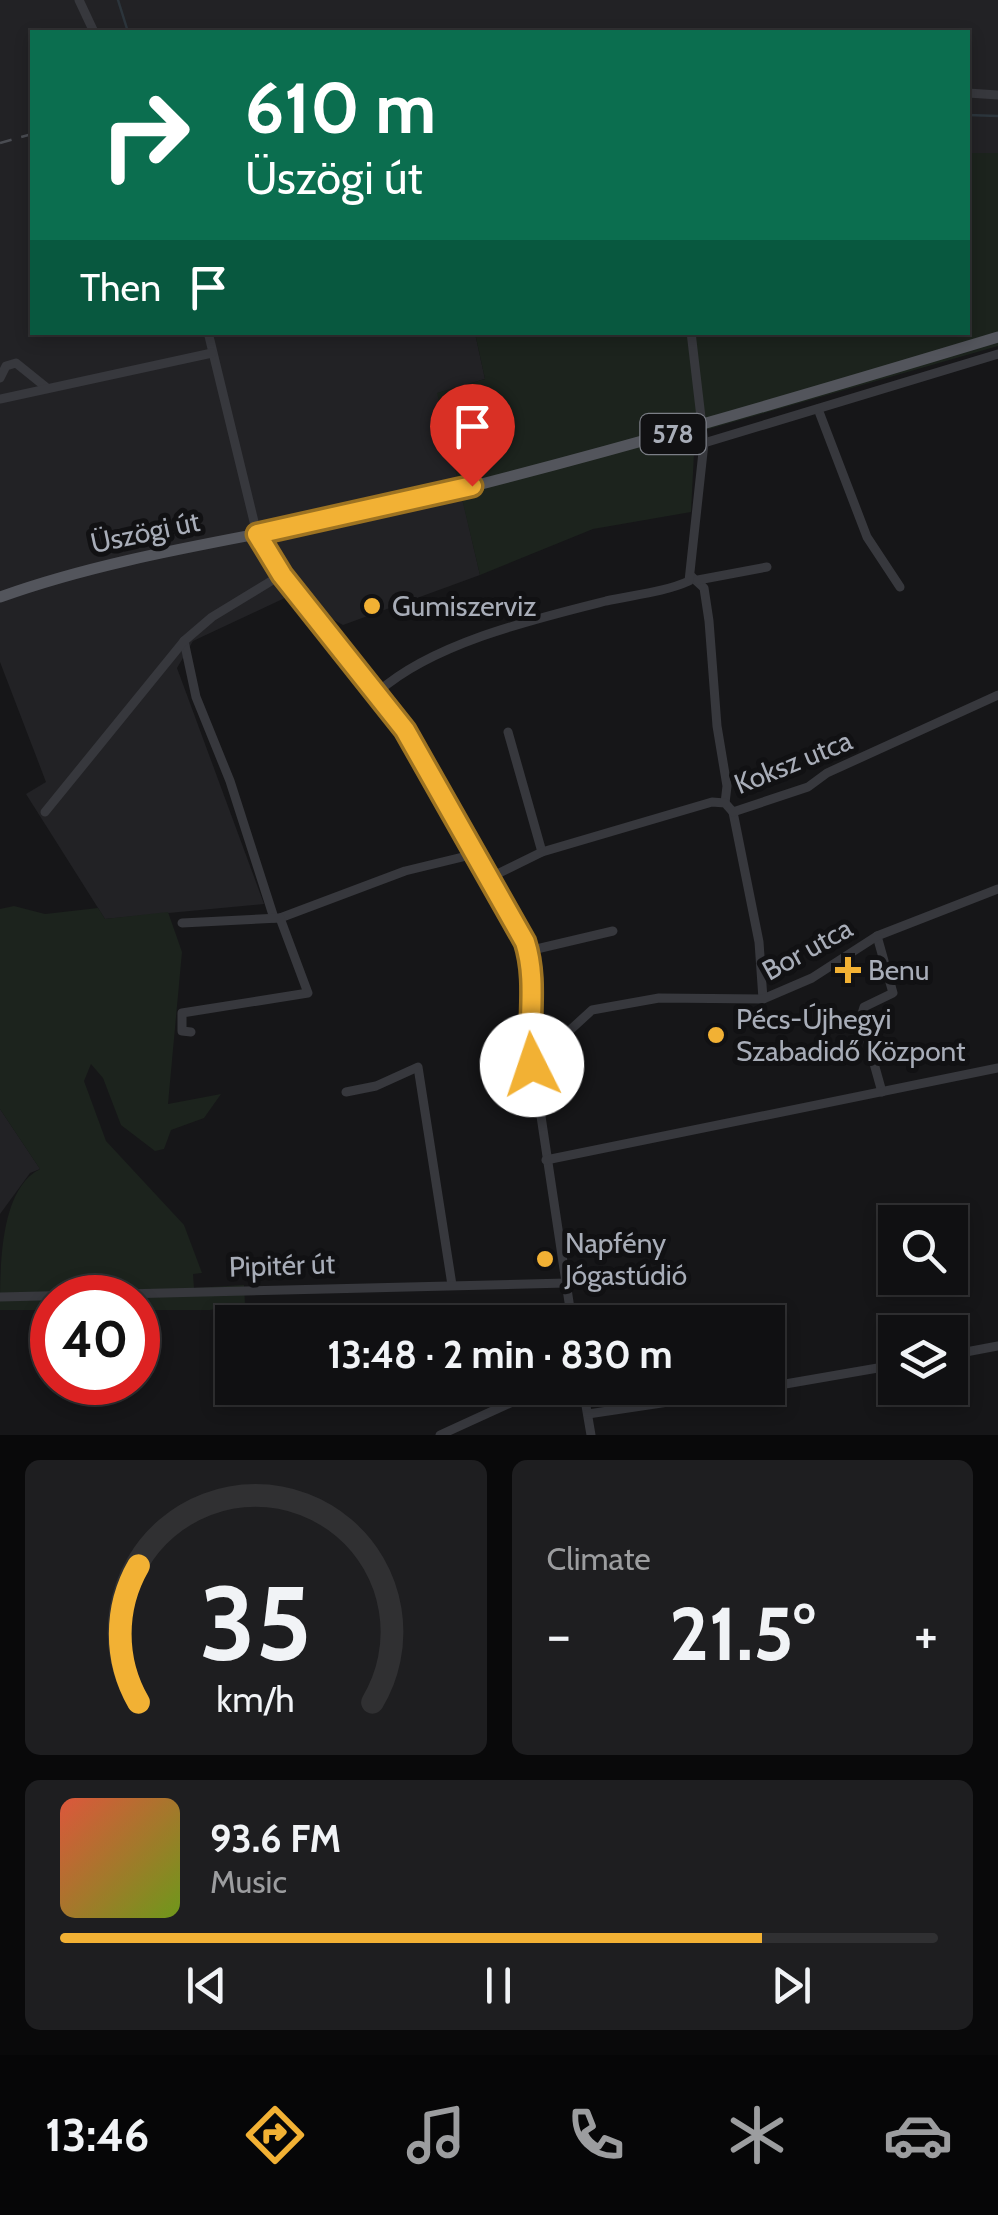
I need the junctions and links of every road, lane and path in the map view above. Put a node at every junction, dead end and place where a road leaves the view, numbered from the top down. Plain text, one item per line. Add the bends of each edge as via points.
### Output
1 (79, 0) edge
2 (93, 30) edge
3 (970, 93) edge
4 (998, 95) edge
5 (209, 335) edge
6 (691, 335) edge
7 (998, 337) edge
8 (212, 353) junction
9 (998, 354) edge
10 (0, 379) edge
11 (47, 388) junction
12 (5, 398) edge
13 (818, 410) junction
14 (702, 426) junction
15 (704, 442) junction
16 (257, 534) junction
17 (767, 567) dead end
18 (282, 575) junction
19 (695, 578) junction
20 (900, 587) dead end
21 (0, 596) edge
22 (184, 641) junction
23 (378, 692) junction
24 (998, 695) edge
25 (508, 732) dead end
26 (725, 802) junction
27 (45, 812) dead end
28 (733, 812) junction
29 (542, 852) junction
30 (476, 854) junction
31 (489, 878) junction
32 (998, 889) edge
33 (277, 918) junction
34 (182, 923) dead end
35 (612, 931) dead end
36 (876, 936) junction
37 (528, 951) junction
38 (763, 999) junction
39 (191, 1032) dead end
40 (532, 1065) junction
41 (998, 1068) edge
42 (346, 1092) dead end
43 (882, 1092) junction
44 (546, 1160) junction
45 (566, 1283) junction
46 (452, 1285) junction
47 (0, 1297) edge
48 (569, 1305) edge
49 (998, 1346) edge
50 (968, 1352) edge
51 (878, 1368) edge
52 (785, 1384) edge
53 (505, 1405) edge
54 (586, 1405) edge
55 (647, 1405) edge
56 (588, 1414) junction
57 (440, 1435) edge
58 (591, 1435) edge

1 - 2 street
3 - 4 street
5 - 8 street
6 - 14 street
7 - 14 main road, Üszögi út / 578
8 - 11 street
8 - 16 street
9 - 13 street
10 - 11 street via 6,366 16,364
10 - 12 street
11 - 12 street
13 - 15 street
13 - 20 street via 868,537
14 - 15 street
14 - 16 main road, Üszögi út / 578 via 402,504
15 - 19 street
16 - 18 street
16 - 21 main road, Üszögi út / 578
17 - 19 street
18 - 22 street
18 - 23 street
19 - 23 street via 427,658
19 - 26 street via 704,588 709,621
22 - 27 street
22 - 33 street via 196,697
23 - 30 street
24 - 28 street, Koksz utca via 808,786
25 - 29 street
26 - 28 street, Koksz utca
26 - 29 street, Koksz utca
28 - 38 street via 759,942
29 - 31 street, Koksz utca
30 - 31 street
30 - 33 street via 405,871
31 - 37 street
32 - 36 street, Bor utca
33 - 34 street
33 - 39 street via 308,993 182,1013 182,1031
35 - 37 street
36 - 38 street, Bor utca via 812,978
36 - 43 street via 894,993 861,1010
37 - 40 street
38 - 40 street, Bor utca via 659,998 604,1006 582,1016
40 - 44 street
41 - 43 street
42 - 46 street via 418,1067
43 - 44 street
44 - 45 street
45 - 46 street, Pipitér út
45 - 48 street
46 - 47 street, Pipitér út
49 - 50 street
51 - 52 street
53 - 57 street
54 - 56 street
55 - 56 street
56 - 58 street

